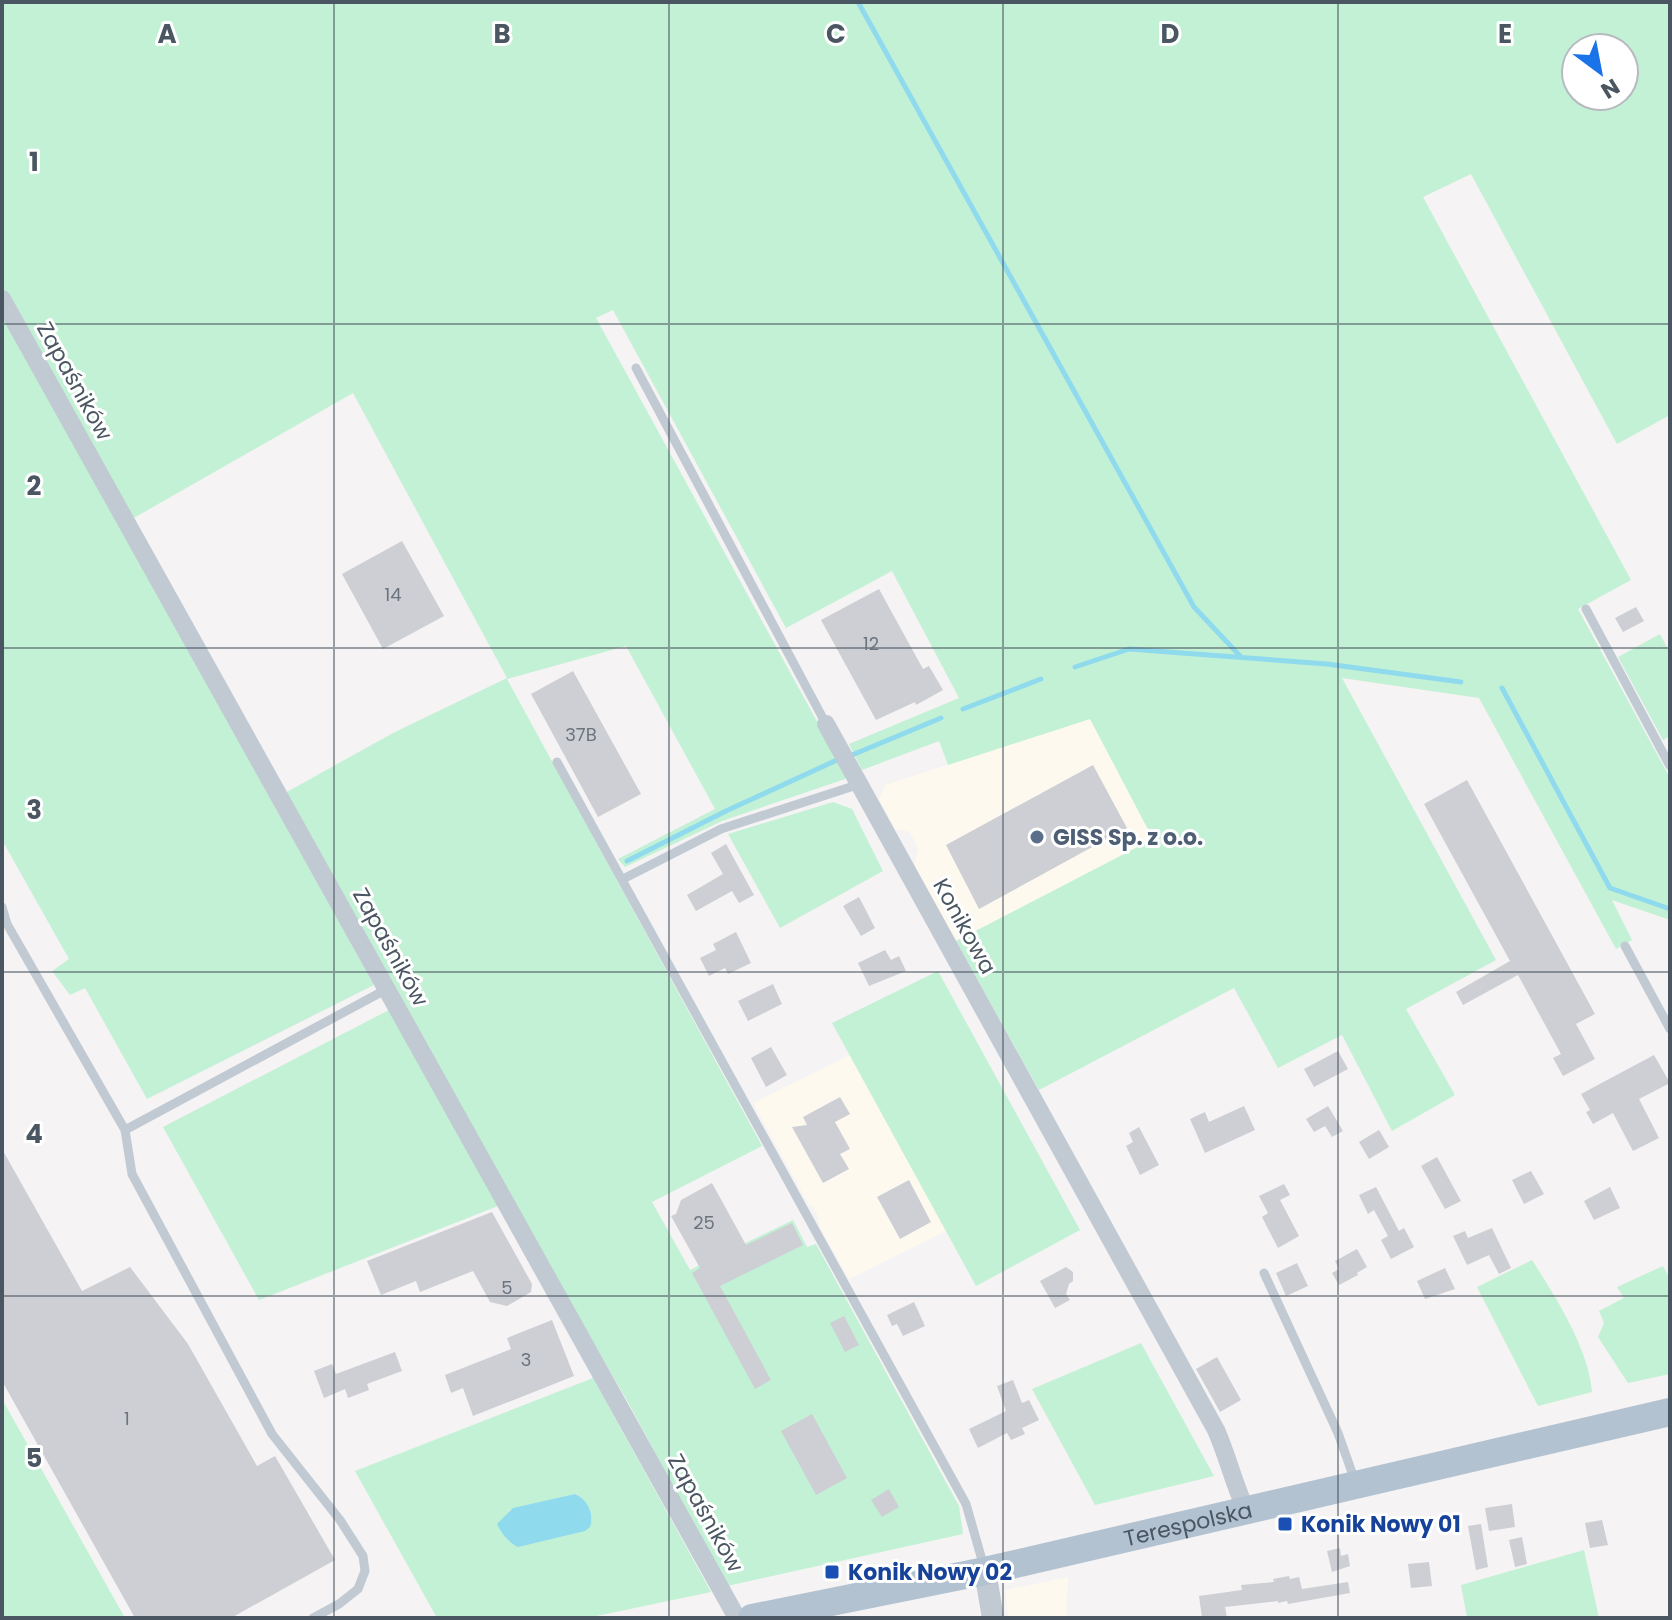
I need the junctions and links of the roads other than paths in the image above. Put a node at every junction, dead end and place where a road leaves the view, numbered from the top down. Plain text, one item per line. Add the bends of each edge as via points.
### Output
1 (2, 299) edge
2 (636, 368) dead end
3 (1586, 609) dead end
4 (826, 724) joint
5 (557, 762) dead end
6 (1670, 766) edge
7 (860, 784) junction
8 (623, 879) junction
9 (2, 907) edge
10 (1625, 946) dead end
11 (387, 989) junction
12 (1670, 1029) edge
13 (125, 1130) junction
14 (1264, 1273) dead end
15 (1670, 1412) edge
16 (1356, 1485) junction
17 (1246, 1510) junction
18 (985, 1571) junction
19 (313, 1618) edge
20 (737, 1618) edge
21 (752, 1618) edge
22 (993, 1618) edge

1 - 11 street, Zapaśników
2 - 4 lane, Konikowa
3 - 6 lane
4 - 7 street, Konikowa
5 - 8 lane
7 - 8 lane via 721,829
7 - 17 street, Konikowa via 1216,1430
8 - 18 lane via 966,1504
9 - 13 lane
10 - 12 lane
11 - 13 lane
11 - 20 street, Zapaśników
13 - 19 lane via 132,1174 272,1434 363,1556 365,1571 358,1589
14 - 16 lane via 1338,1433
15 - 16 main road, Terespolska
16 - 17 main road, Terespolska
17 - 18 main road, Terespolska
18 - 21 main road, Terespolska
18 - 22 street

